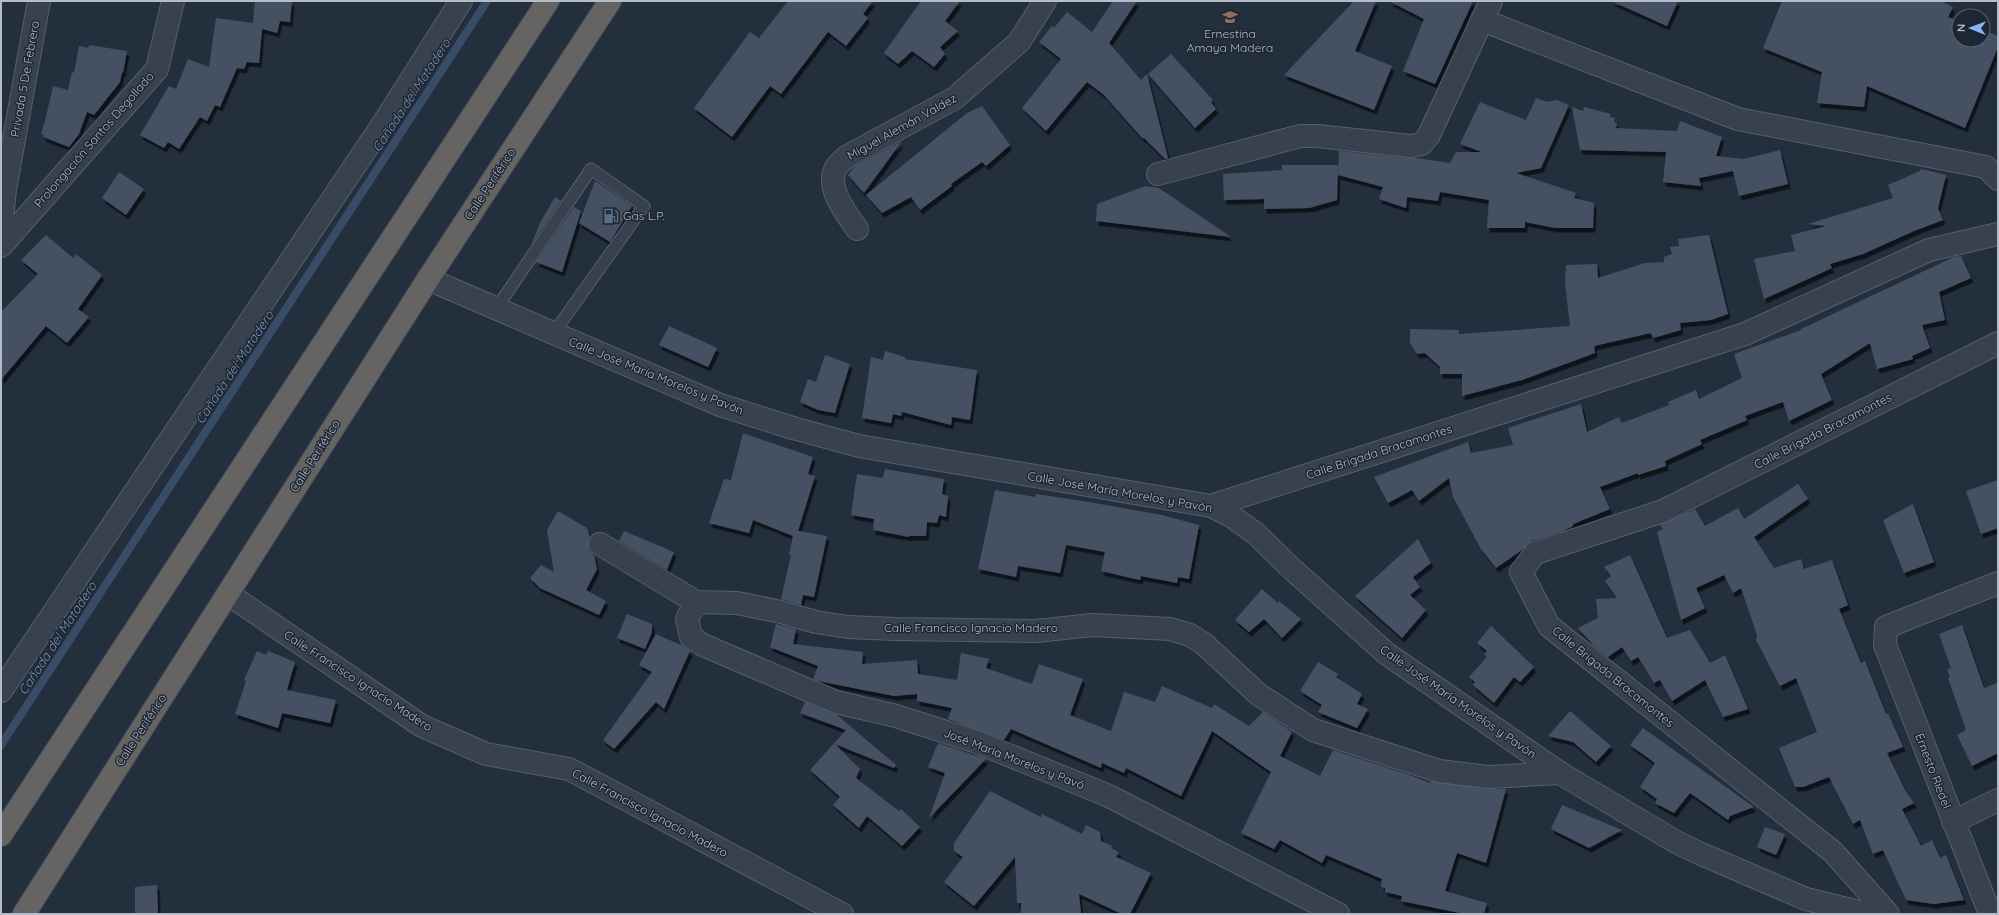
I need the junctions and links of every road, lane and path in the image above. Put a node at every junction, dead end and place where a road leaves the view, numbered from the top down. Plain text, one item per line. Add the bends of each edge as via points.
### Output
1 (38, 1) edge
2 (173, 1) edge
3 (461, 1) edge
4 (548, 1) edge
5 (610, 1) edge
6 (1045, 1) edge
7 (1486, 10) edge
8 (1158, 174) dead end
9 (1998, 179) edge
10 (1, 228) edge
11 (856, 229) dead end
12 (1998, 234) edge
13 (1, 246) edge
14 (428, 279) junction
15 (496, 309) junction
16 (553, 334) junction
17 (1998, 343) edge
18 (1210, 506) junction
19 (600, 544) dead end
20 (1998, 583) edge
21 (228, 594) junction
22 (696, 602) junction
23 (1, 691) edge
24 (1560, 773) junction
25 (1998, 800) edge
26 (1953, 822) junction
27 (1, 834) edge
28 (24, 914) edge
29 (842, 914) edge
30 (1338, 914) edge
31 (1867, 914) edge
32 (1888, 914) edge
33 (1990, 914) edge

1 - 10 street, Privada 5 De Febrero via 5,189
2 - 13 street, Prolongación Santos Degollado via 157,68
3 - 23 street via 379,131
4 - 27 highway
5 - 14 highway, Calle Periférico
6 - 11 street, Miguel Alemán Valdez via 1019,42 955,98 846,157 837,166 834,180 837,197
7 - 8 street via 1429,135 1422,144 1411,146 1300,136
7 - 9 street via 1738,119 1986,168
12 - 18 street, Calle Brigada Bracamontes via 1929,250 1745,334
14 - 15 street, Calle José María Morelos y Pavón
14 - 21 highway, Calle Periférico
15 - 16 street, Calle José María Morelos y Pavón
15 - 16 lane via 591,169 644,206
16 - 18 street, Calle José María Morelos y Pavón via 720,405 859,446
17 - 32 street, Calle Brigada Bracamontes via 1663,511 1535,553 1522,572 1550,626 1832,852
18 - 24 street, Calle José María Morelos y Pavón via 1231,516 1255,533 1387,654
19 - 22 street, Calle Francisco Ignacio Madero
20 - 26 street, Ernesto Riedel via 1886,627 1885,645
21 - 28 highway, Calle Periférico
21 - 29 street, Calle Francisco Ignacio Madero via 422,726 486,754 569,769
22 - 24 street, Calle Francisco Ignacio Madero via 737,603 816,622 848,626 1036,631 1093,625 1170,629 1190,635 1204,644 1258,694 1313,730 1439,771 1489,778
22 - 30 street, José María Morelos y Pavó via 687,619 691,637 703,645 836,702 896,716 974,741 1108,796
24 - 31 street, Calle José María Morelos y Pavón via 1699,853 1806,899
25 - 26 street
26 - 33 street, Ernesto Riedel

